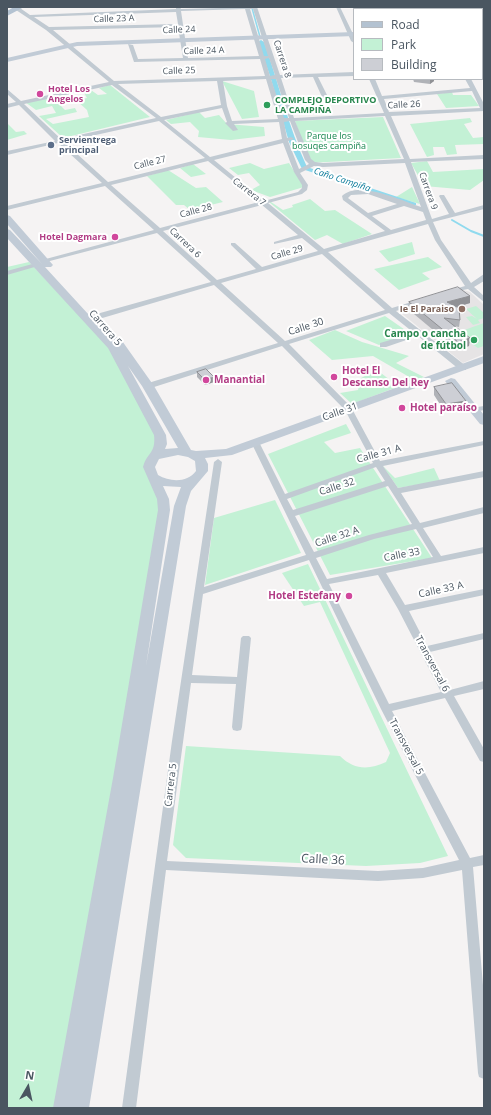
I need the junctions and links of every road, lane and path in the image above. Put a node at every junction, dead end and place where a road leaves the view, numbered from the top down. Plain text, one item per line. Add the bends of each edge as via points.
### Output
1 (18, 7) edge
2 (247, 7) edge
3 (250, 7) edge
4 (255, 7) edge
5 (338, 7) edge
6 (209, 8) edge
7 (7, 9) edge
8 (178, 9) edge
9 (7, 14) edge
10 (30, 16) junction
11 (180, 25) junction
12 (48, 29) junction
13 (353, 37) edge
14 (261, 39) junction
15 (183, 42) junction
16 (130, 45) junction
17 (70, 47) junction
18 (267, 57) junction
19 (7, 60) edge
20 (186, 60) junction
21 (7, 63) edge
22 (353, 74) edge
23 (315, 76) junction
24 (274, 77) junction
25 (220, 79) junction
26 (372, 80) edge
27 (468, 80) edge
28 (113, 83) junction
29 (473, 89) junction
30 (7, 91) edge
31 (326, 97) dead end
32 (380, 98) junction
33 (20, 103) junction
34 (7, 106) edge
35 (224, 106) junction
36 (484, 109) edge
37 (387, 114) junction
38 (160, 119) junction
39 (282, 119) junction
40 (291, 119) junction
41 (228, 122) junction
42 (235, 130) dead end
43 (291, 139) junction
44 (59, 141) junction
45 (7, 153) edge
46 (484, 157) edge
47 (207, 159) junction
48 (407, 160) junction
49 (313, 164) junction
50 (302, 170) junction
51 (106, 183) junction
52 (305, 189) joint
53 (442, 196) dead end
54 (263, 202) junction
55 (403, 204) junction
56 (484, 207) edge
57 (7, 208) edge
58 (426, 211) junction
59 (367, 215) junction
60 (453, 215) junction
61 (7, 218) edge
62 (430, 222) junction
63 (158, 230) junction
64 (7, 232) edge
65 (390, 232) junction
66 (304, 235) junction
67 (276, 243) dead end
68 (233, 244) dead end
69 (324, 252) junction
70 (40, 263) junction
71 (262, 270) junction
72 (7, 273) edge
73 (484, 276) edge
74 (216, 283) junction
75 (469, 286) junction
76 (484, 290) edge
77 (476, 293) junction
78 (440, 295) edge
79 (426, 299) edge
80 (484, 300) edge
81 (390, 310) junction
82 (96, 317) junction
83 (420, 333) junction
84 (284, 344) junction
85 (383, 345) dead end
86 (484, 359) edge
87 (463, 368) junction
88 (484, 368) edge
89 (451, 381) junction
90 (148, 386) junction
91 (479, 409) edge
92 (350, 412) junction
93 (484, 422) edge
94 (484, 443) edge
95 (257, 445) junction
96 (190, 454) junction
97 (156, 456) junction
98 (218, 462) junction
99 (378, 464) junction
100 (484, 474) edge
101 (151, 475) junction
102 (199, 476) junction
103 (390, 482) junction
104 (396, 491) junction
105 (283, 498) junction
106 (484, 510) edge
107 (291, 514) junction
108 (418, 525) junction
109 (484, 550) edge
110 (311, 556) junction
111 (439, 559) junction
112 (380, 571) junction
113 (325, 582) junction
114 (198, 592) junction
115 (484, 592) edge
116 (403, 609) junction
117 (484, 636) edge
118 (246, 638) dead end
119 (425, 650) junction
120 (190, 679) dead end
121 (242, 681) junction
122 (484, 684) edge
123 (447, 693) junction
124 (386, 709) junction
125 (237, 727) dead end
126 (480, 739) edge
127 (484, 758) edge
128 (484, 860) edge
129 (467, 864) junction
130 (160, 865) junction
131 (482, 1037) edge
132 (484, 1073) edge
133 (63, 1108) edge
134 (79, 1108) edge
135 (129, 1108) edge

1 - 7 main road
1 - 9 main road
1 - 10 street, Carrera 7
2 - 3 street
2 - 6 street
2 - 14 street, Carrera 8
3 - 4 street
4 - 14 street, Carrera 8
5 - 13 street
6 - 8 street
8 - 10 street
8 - 11 street
10 - 12 street, Carrera 7
11 - 12 street, Calle 23 A
11 - 15 street
12 - 17 street, Carrera 7
13 - 14 main road, Calle 24
14 - 15 main road, Calle 24
14 - 18 street, Carrera 8
14 - 18 street, Carrera 8
15 - 16 main road, Calle 24
15 - 17 main road, Calle 24 via 77,44
15 - 20 street
16 - 17 main road, Calle 24
16 - 20 street, Calle 24 A via 136,61
17 - 19 main road, Calle 24
17 - 21 main road, Calle 24
17 - 28 street, Carrera 7
18 - 20 street, Calle 24 A
18 - 24 street, Carrera 8
18 - 24 street, Carrera 8
22 - 23 street, Calle 25
23 - 24 street, Calle 25
23 - 31 street
24 - 25 street, Calle 25
24 - 39 street, Carrera 8
24 - 40 street, Carrera 8
25 - 28 street, Calle 25
25 - 35 street
26 - 32 street, Carrera 9
27 - 29 street
28 - 33 street, Calle 25
28 - 38 street, Carrera 7
29 - 32 street
29 - 36 street
30 - 33 street, Carrera 6
32 - 37 street, Carrera 9
33 - 34 street, Calle 25
33 - 44 street, Carrera 6
35 - 38 street
35 - 41 street
36 - 37 street, Calle 26
37 - 40 street, Calle 26
37 - 48 street, Carrera 9
38 - 44 street
38 - 47 street, Carrera 7
39 - 40 street, Calle 26
39 - 41 street, Calle 26
39 - 43 street, Carrera 8
40 - 43 street, Carrera 8
41 - 42 street
43 - 47 street, Calle 27
43 - 49 street, Carrera 8
43 - 50 street, Carrera 8
44 - 45 street
44 - 51 street, Carrera 6
46 - 48 street
47 - 51 street, Calle 27
47 - 54 street, Carrera 7
48 - 49 street
48 - 58 street, Carrera 9
49 - 50 street
50 - 52 street, Carrera 8
51 - 57 street, Calle 27
51 - 63 street, Carrera 6
52 - 54 street, Calle 28 via 300,193
53 - 60 street
54 - 63 street, Calle 28
54 - 66 street, Carrera 7
55 - 58 street
55 - 59 street
55 - 59 street via 368,192 350,193 345,196 345,199
56 - 60 street, Calle 29
58 - 62 street, Carrera 9
59 - 65 street
60 - 62 street, Calle 29
61 - 70 main road, Carrera 5
62 - 65 street, Calle 29
62 - 75 street, Carrera 9 via 438,240
63 - 70 street, Calle 28
63 - 74 street, Carrera 6
64 - 70 main road, Carrera 5
65 - 69 street, Calle 29
66 - 67 street
66 - 69 street, Carrera 7
68 - 71 street
69 - 71 street, Calle 29
69 - 81 street, Carrera 7
70 - 72 street, Calle 28
70 - 82 main road, Carrera 5
70 - 97 main road, Carrera 5 via 113,347 160,435 161,445
71 - 74 street, Calle 29
73 - 75 street via 481,281
74 - 82 street, Calle 29
74 - 84 street, Carrera 6
75 - 77 street, Carrera 9
75 - 78 street
76 - 77 street
77 - 80 street, Carrera 9
79 - 81 street, Calle 30
81 - 83 street, Carrera 7
81 - 84 street, Calle 30
82 - 90 main road, Carrera 5 via 121,345
83 - 85 street
83 - 87 street, Carrera 7
84 - 90 street, Calle 30
84 - 92 street, Carrera 6
86 - 87 main road, Calle 31
87 - 89 main road
87 - 92 main road, Calle 31
88 - 89 main road, Calle 31
89 - 91 main road
89 - 92 main road, Calle 31
90 - 96 main road, Carrera 5
91 - 93 main road
92 - 95 main road, Calle 31
92 - 99 street
94 - 99 street, Calle 31 A
95 - 96 main road, Calle 31 via 228,452
95 - 98 main road, Calle 31
95 - 105 street, Transversal 5
96 - 97 main road via 175,451
96 - 102 main road via 201,460 203,467
97 - 101 main road via 149,468
98 - 102 main road, Calle 31
98 - 114 street, Carrera 5
99 - 103 street
99 - 105 street, Calle 31 A
100 - 104 street
101 - 102 main road via 166,484 182,484
101 - 133 main road via 163,498 164,510 121,778
102 - 134 main road via 185,490 180,506
103 - 104 street
103 - 107 street, Calle 32
104 - 108 street
105 - 107 street, Transversal 5
106 - 108 street, Calle 32 A
107 - 110 street, Transversal 5
108 - 110 street, Calle 32 A
108 - 111 street
109 - 111 street, Calle 33
110 - 113 street, Transversal 5
110 - 114 street, Calle 32 A
111 - 112 street, Calle 33
112 - 113 street, Calle 33
112 - 116 street, Transversal 6
113 - 124 street, Transversal 5
114 - 130 street, Carrera 5
115 - 116 street, Calle 33 A
116 - 119 street, Transversal 6
117 - 119 street
118 - 121 street
119 - 123 street, Transversal 6
120 - 121 street
121 - 125 street
122 - 123 street
123 - 124 street
123 - 126 street, Transversal 6
124 - 129 street, Transversal 5
126 - 127 street, Transversal 6
128 - 129 street, Calle 36
129 - 130 street, Calle 36 via 423,873 378,876
129 - 131 street, Transversal 5
130 - 135 street, Carrera 5
131 - 132 street, Transversal 5

